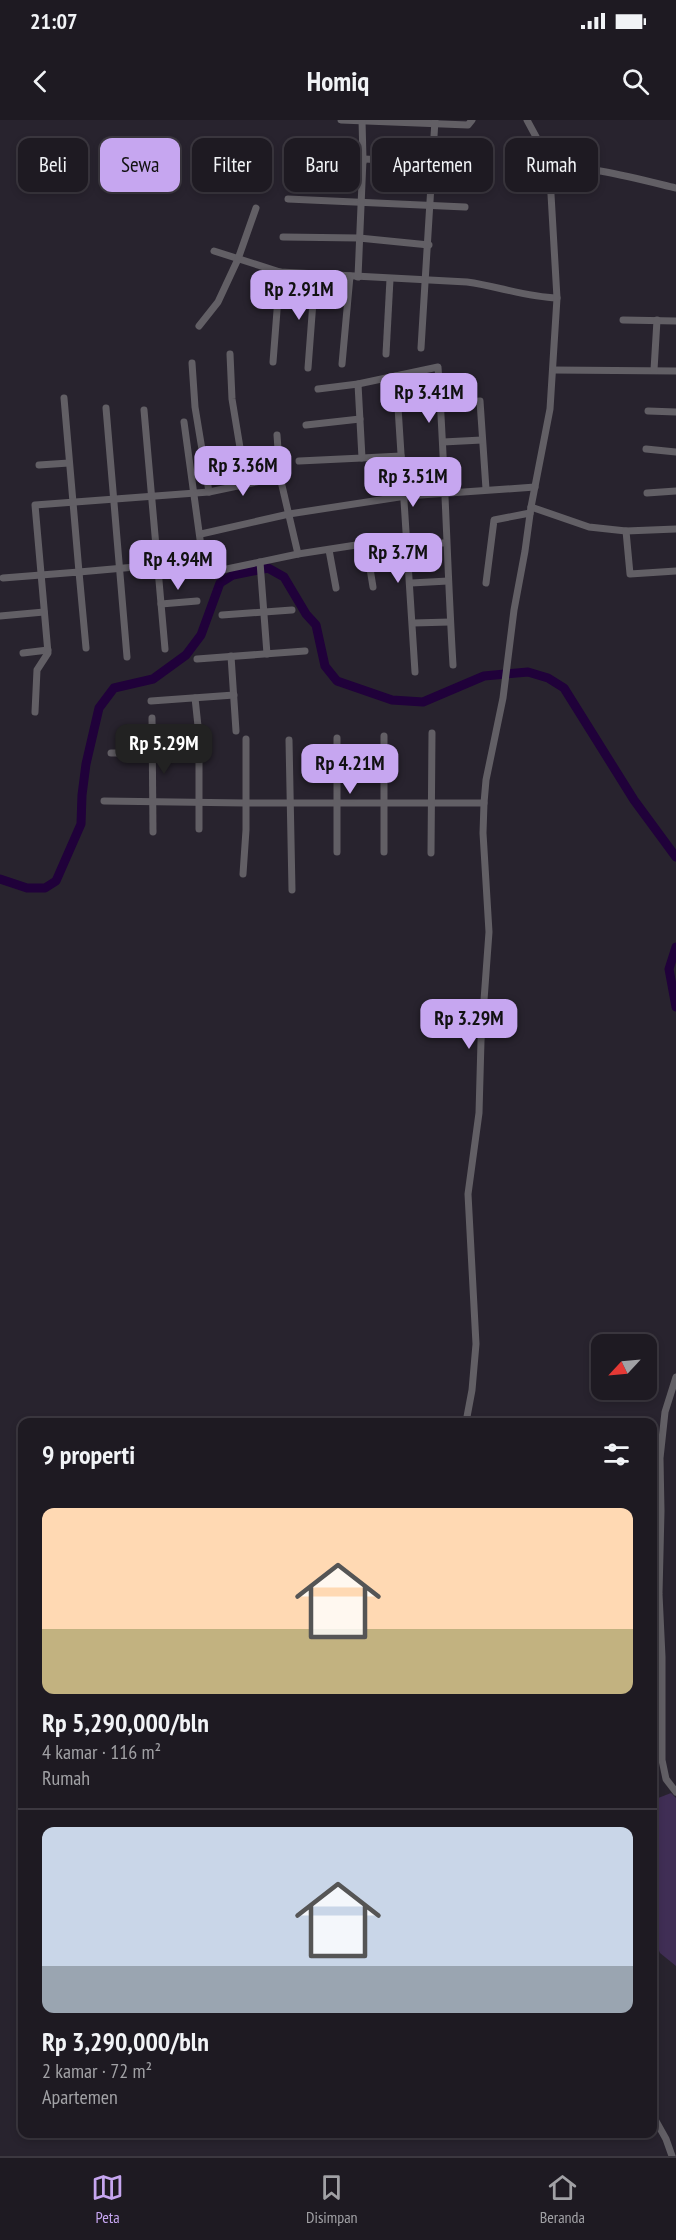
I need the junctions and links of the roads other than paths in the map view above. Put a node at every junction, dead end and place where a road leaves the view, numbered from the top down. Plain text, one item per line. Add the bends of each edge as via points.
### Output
1 (342, 120) edge
2 (362, 120) edge
3 (472, 120) edge
4 (527, 120) edge
5 (435, 122) edge
6 (435, 138) edge
7 (537, 138) edge
8 (360, 160) edge
9 (363, 160) junction
10 (372, 160) edge
11 (598, 171) edge
12 (676, 188) edge
13 (431, 192) edge
14 (550, 192) edge
15 (288, 199) dead end
16 (361, 201) junction
17 (430, 204) junction
18 (465, 207) dead end
19 (256, 208) dead end
20 (283, 237) dead end
21 (359, 238) junction
22 (429, 245) junction
23 (214, 251) dead end
24 (238, 259) junction
25 (280, 272) junction
26 (315, 275) junction
27 (354, 277) junction
28 (390, 279) junction
29 (426, 280) junction
30 (557, 298) junction
31 (623, 320) dead end
32 (657, 320) junction
33 (676, 321) edge
34 (199, 327) dead end
35 (422, 348) dead end
36 (230, 354) dead end
37 (386, 354) dead end
38 (273, 362) dead end
39 (192, 363) dead end
40 (342, 364) dead end
41 (308, 368) dead end
42 (553, 370) junction
43 (654, 370) junction
44 (676, 371) edge
45 (396, 376) junction
46 (358, 384) junction
47 (318, 389) dead end
48 (64, 398) dead end
49 (441, 404) junction
50 (106, 408) dead end
51 (144, 410) dead end
52 (648, 411) dead end
53 (676, 412) edge
54 (360, 419) junction
55 (184, 422) dead end
56 (306, 425) dead end
57 (277, 435) dead end
58 (482, 440) junction
59 (443, 442) junction
60 (646, 449) dead end
61 (676, 452) edge
62 (401, 456) junction
63 (362, 458) junction
64 (299, 461) dead end
65 (69, 463) junction
66 (39, 465) dead end
67 (280, 477) junction
68 (246, 484) junction
69 (535, 488) junction
70 (486, 489) junction
71 (676, 490) edge
72 (201, 492) junction
73 (446, 493) junction
74 (647, 493) dead end
75 (152, 496) junction
76 (405, 496) junction
77 (114, 499) junction
78 (73, 502) junction
79 (531, 510) junction
80 (289, 514) junction
81 (676, 529) edge
82 (626, 531) junction
83 (206, 533) junction
84 (408, 540) junction
85 (446, 543) junction
86 (366, 544) junction
87 (329, 550) junction
88 (298, 554) junction
89 (260, 564) junction
90 (158, 565) junction
91 (120, 568) junction
92 (222, 570) dead end
93 (676, 571) edge
94 (79, 572) junction
95 (41, 575) junction
96 (3, 578) dead end
97 (448, 581) junction
98 (411, 583) junction
99 (486, 583) dead end
100 (373, 587) dead end
101 (336, 588) dead end
102 (197, 601) dead end
103 (161, 604) junction
104 (292, 610) dead end
105 (44, 612) junction
106 (264, 612) junction
107 (222, 615) dead end
108 (0, 616) edge
109 (450, 621) junction
110 (413, 623) junction
111 (86, 648) dead end
112 (165, 649) dead end
113 (48, 650) junction
114 (305, 651) dead end
115 (23, 653) dead end
116 (267, 654) junction
117 (128, 657) dead end
118 (231, 657) junction
119 (197, 659) dead end
120 (453, 665) dead end
121 (415, 672) dead end
122 (234, 695) junction
123 (195, 698) junction
124 (152, 701) dead end
125 (35, 712) dead end
126 (152, 718) dead end
127 (236, 731) dead end
128 (432, 733) dead end
129 (384, 736) dead end
130 (337, 738) dead end
131 (246, 739) dead end
132 (290, 740) dead end
133 (111, 753) dead end
134 (152, 753) junction
135 (104, 801) dead end
136 (152, 802) junction
137 (199, 802) junction
138 (291, 802) junction
139 (338, 802) junction
140 (384, 802) junction
141 (431, 802) junction
142 (484, 802) junction
143 (245, 803) junction
144 (199, 828) dead end
145 (153, 832) dead end
146 (337, 852) dead end
147 (384, 852) dead end
148 (431, 853) dead end
149 (243, 874) dead end
150 (292, 890) dead end
151 (676, 1377) edge
152 (467, 1418) edge
153 (657, 1499) edge
154 (657, 1604) edge
155 (676, 1791) edge
156 (657, 2123) edge
157 (672, 2156) edge

1 - 2 street
2 - 5 street
2 - 9 street
3 - 5 street via 468,125
4 - 7 street
5 - 6 street
8 - 9 street
9 - 10 street
9 - 16 street
11 - 12 street
13 - 17 street
14 - 30 street
15 - 16 street
16 - 17 street
16 - 21 street
17 - 18 street
17 - 22 street
19 - 24 street
20 - 21 street
21 - 22 street
21 - 27 street
22 - 29 street
23 - 24 street
24 - 25 street
24 - 34 street via 218,302
25 - 26 street
25 - 38 street
26 - 27 street
26 - 41 street
27 - 28 street
27 - 40 street
28 - 29 street
28 - 37 street
29 - 30 street via 492,286 528,296
29 - 35 street
30 - 42 street
31 - 32 street
32 - 33 street
32 - 43 street
36 - 68 street via 232,399
39 - 72 street
42 - 43 street
42 - 69 street
43 - 44 street
45 - 46 street
45 - 49 street via 438,367
45 - 62 street
46 - 47 street
46 - 54 street
48 - 65 street
49 - 58 street via 480,401
49 - 59 street
50 - 77 street
51 - 75 street
52 - 53 street
54 - 56 street
54 - 63 street
55 - 72 street
57 - 67 street
58 - 59 street
58 - 70 street
59 - 73 street
60 - 61 street
62 - 63 street
62 - 76 street
63 - 64 street
65 - 66 street
65 - 78 street
67 - 68 street
67 - 80 street
68 - 72 street
69 - 70 street
69 - 79 street
70 - 73 street
71 - 74 street
72 - 75 street
72 - 83 street
73 - 76 street
73 - 85 street
75 - 77 street
75 - 90 street
76 - 80 street
76 - 84 street
77 - 78 street
77 - 91 street
78 - 94 street
78 - 95 street via 35,505
79 - 82 street via 589,527
79 - 99 street via 494,520
79 - 142 street
80 - 83 street
80 - 88 street
81 - 82 street
82 - 93 street via 630,574
83 - 90 street via 203,561
84 - 85 street
84 - 86 street
84 - 98 street
85 - 97 street
86 - 87 street
86 - 100 street
87 - 88 street
87 - 101 street
88 - 89 street
89 - 92 street
89 - 106 street
90 - 91 street
90 - 103 street
91 - 94 street
91 - 117 street
94 - 95 street
94 - 111 street
95 - 96 street
95 - 105 street
97 - 98 street
97 - 109 street
98 - 110 street
102 - 103 street
103 - 112 street
104 - 106 street
105 - 108 street
105 - 113 street
106 - 107 street
106 - 116 street
109 - 110 street
109 - 120 street
110 - 121 street
113 - 115 street
113 - 125 street via 37,670
114 - 116 street
116 - 118 street
118 - 119 street
118 - 122 street
122 - 123 street
122 - 127 street
123 - 124 street
123 - 137 street
126 - 134 street
128 - 141 street
129 - 140 street
130 - 139 street
131 - 143 street
132 - 138 street
133 - 134 street
134 - 136 street
135 - 136 street
136 - 137 street
136 - 145 street
137 - 143 street
137 - 144 street
138 - 139 street
138 - 143 street
138 - 150 street
139 - 140 street
139 - 146 street
140 - 141 street
140 - 147 street
141 - 142 street
141 - 148 street
142 - 152 street via 489,932 478,1119 468,1194 476,1344
143 - 149 street
151 - 153 street via 662,1426
154 - 155 street via 662,1657 662,1760 666,1779
156 - 157 street

